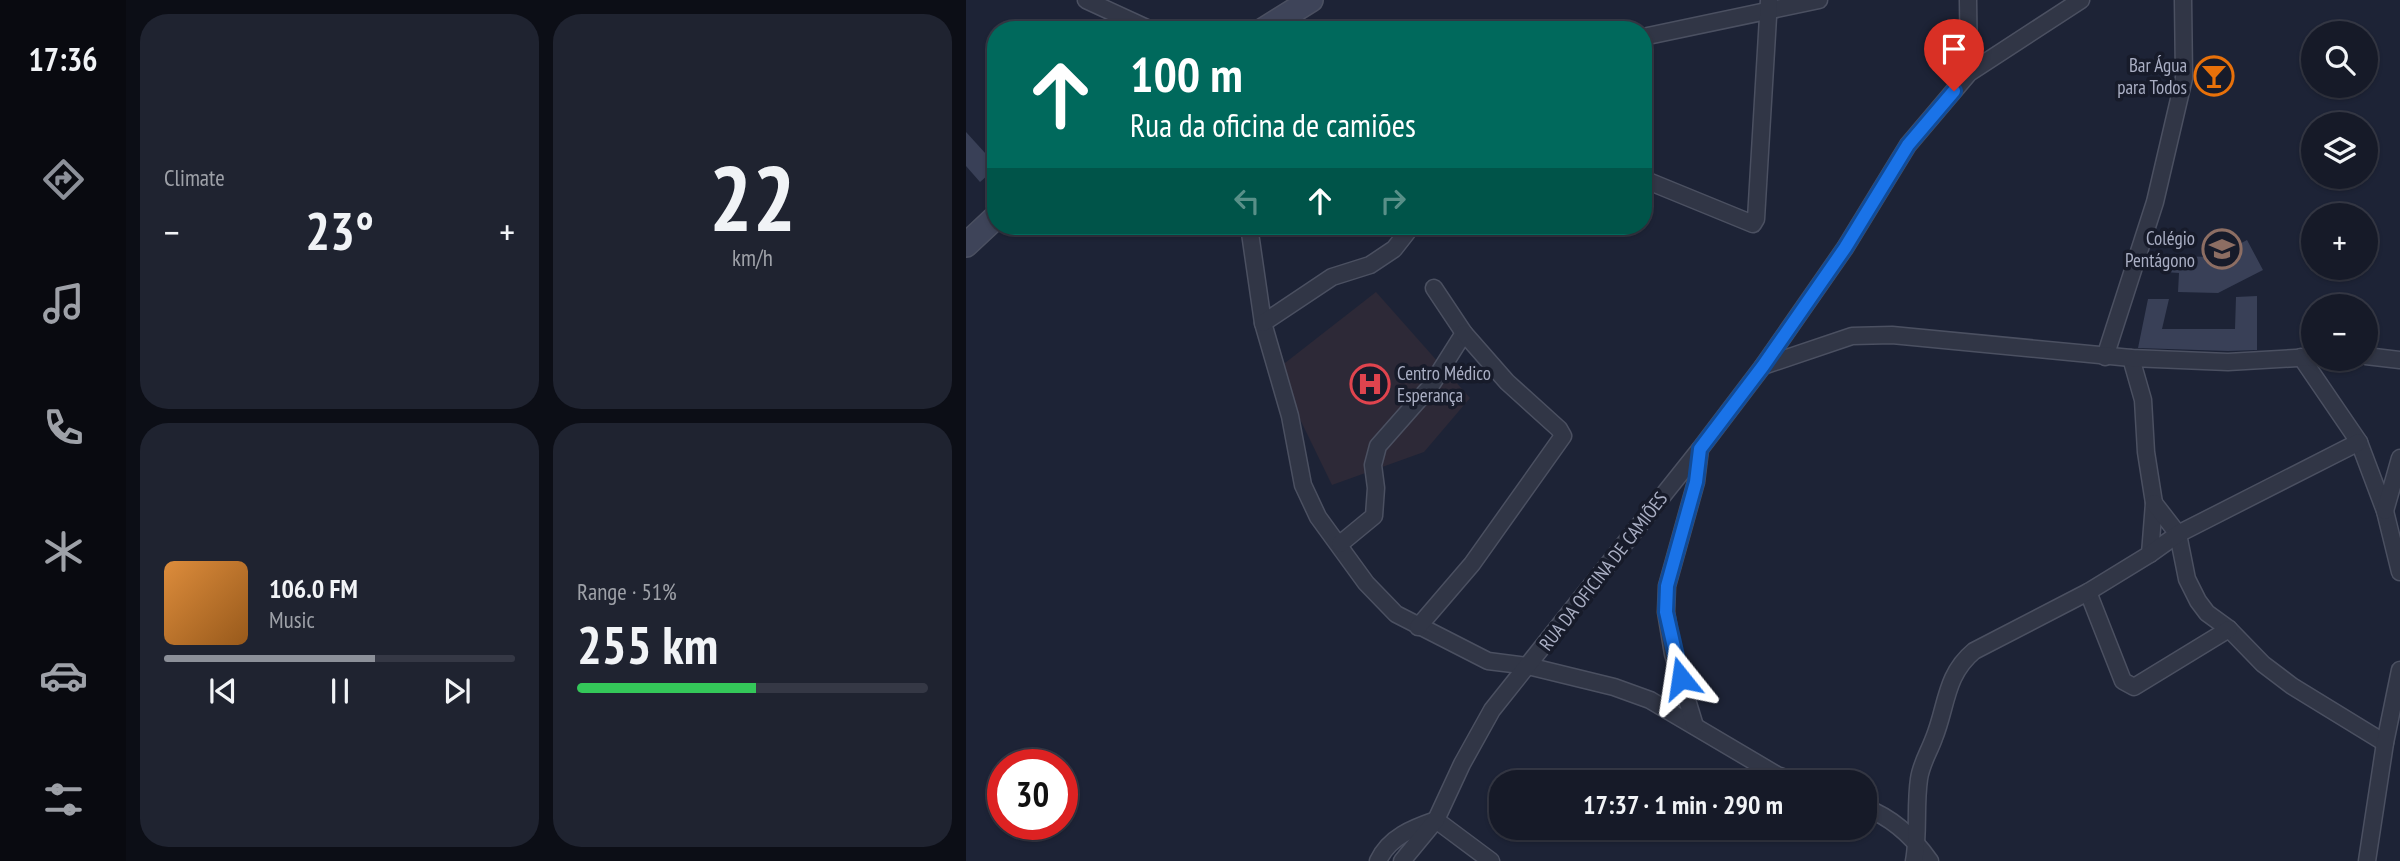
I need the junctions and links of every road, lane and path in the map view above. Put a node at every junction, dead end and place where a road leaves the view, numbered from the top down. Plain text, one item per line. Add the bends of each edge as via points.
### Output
1 (1086, 0) edge
2 (1311, 0) edge
3 (1819, 0) edge
4 (1968, 0) edge
5 (2081, 0) edge
6 (2183, 0) edge
7 (1119, 5) edge
8 (1769, 6) edge
9 (1139, 21) edge
10 (1277, 21) edge
11 (1652, 35) edge
12 (1969, 73) junction
13 (1652, 183) edge
14 (987, 225) edge
15 (1250, 235) edge
16 (1405, 235) edge
17 (966, 245) edge
18 (1434, 288) dead end
19 (1262, 323) junction
20 (1464, 333) junction
21 (2105, 357) junction
22 (2301, 357) edge
23 (2378, 357) edge
24 (2130, 358) junction
25 (2400, 360) edge
26 (1763, 366) junction
27 (2316, 371) edge
28 (2359, 442) junction
29 (1700, 449) junction
30 (2400, 458) edge
31 (2154, 503) junction
32 (2385, 511) junction
33 (2178, 534) junction
34 (1340, 544) junction
35 (2150, 554) junction
36 (2400, 572) edge
37 (2088, 592) junction
38 (1418, 627) junction
39 (2229, 629) junction
40 (1528, 666) junction
41 (2400, 670) edge
42 (1695, 726) junction
43 (2385, 743) junction
44 (1769, 770) edge
45 (1877, 812) edge
46 (1436, 820) junction
47 (1917, 844) junction
48 (1378, 861) edge
49 (1402, 861) edge
50 (1491, 861) edge
51 (1914, 861) edge
52 (1930, 861) edge
53 (2367, 861) edge

1 - 7 street
2 - 10 street
3 - 8 street
4 - 12 street
5 - 12 street, RUA DA OFICINA DE CAMIÕES
6 - 21 street via 2184,78 2155,202
7 - 9 street
8 - 11 street
8 - 13 street via 1753,225
12 - 26 street, RUA DA OFICINA DE CAMIÕES via 1908,145 1845,248
14 - 17 street
15 - 19 street
16 - 19 street via 1370,265 1332,277
18 - 20 street
19 - 34 street via 1290,416 1303,485 1318,517
20 - 34 street via 1430,387 1378,446 1373,466 1374,516
20 - 38 street via 1563,436 1472,564
21 - 24 street
21 - 26 street via 1892,335 1852,336
22 - 24 street via 2228,362
23 - 25 street
24 - 31 street via 2143,400
26 - 29 street, RUA DA OFICINA DE CAMIÕES
27 - 28 street
28 - 32 street
28 - 33 street
29 - 40 street, RUA DA OFICINA DE CAMIÕES
29 - 42 street via 1696,482 1667,586 1666,612
30 - 32 street
31 - 33 street
31 - 35 street
32 - 36 street
33 - 35 street
33 - 39 street via 2187,579 2198,601
34 - 38 street via 1366,583 1396,614
35 - 37 street
37 - 39 street via 2123,681 2134,687
37 - 47 street via 1960,662 1921,768
38 - 40 street via 1488,662
39 - 43 street via 2263,664
40 - 42 street via 1650,699
40 - 46 street, RUA DA OFICINA DE CAMIÕES via 1492,710
41 - 43 street
42 - 44 street
43 - 53 street
45 - 47 street
46 - 48 street via 1396,838
46 - 49 street, RUA DA OFICINA DE CAMIÕES
46 - 50 street
47 - 51 street
47 - 52 street

